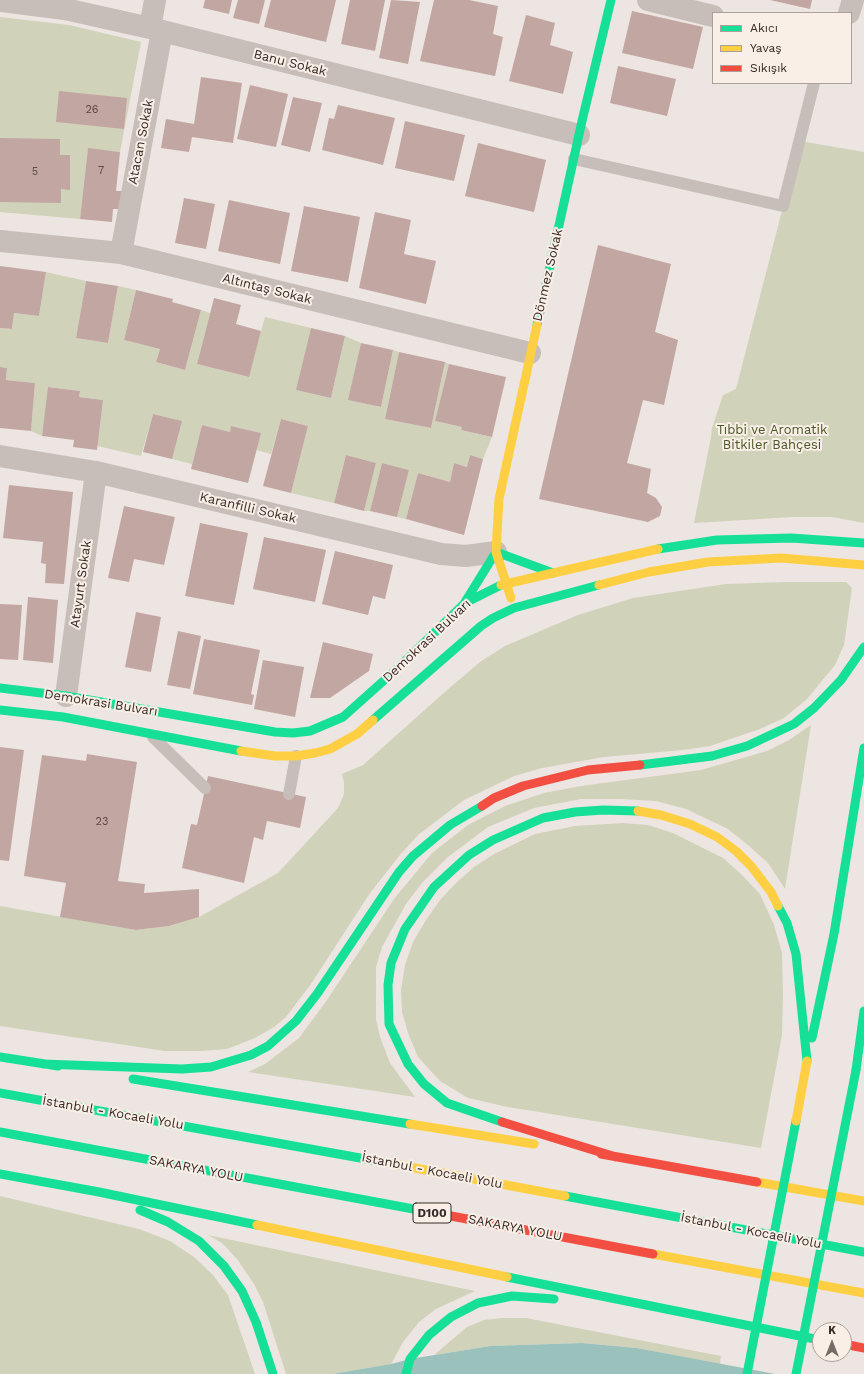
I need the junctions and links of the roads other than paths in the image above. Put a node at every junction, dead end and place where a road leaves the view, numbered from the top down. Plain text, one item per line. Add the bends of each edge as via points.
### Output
1 (156, 0) edge
2 (611, 0) edge
3 (648, 0) edge
4 (853, 0) edge
5 (0, 1) edge
6 (849, 12) edge
7 (712, 16) edge
8 (156, 30) junction
9 (814, 84) edge
10 (579, 135) junction
11 (574, 159) junction
12 (0, 241) edge
13 (121, 253) junction
14 (530, 353) junction
15 (0, 456) edge
16 (96, 472) junction
17 (864, 543) edge
18 (496, 552) junction
19 (864, 565) edge
20 (553, 573) junction
21 (506, 584) junction
22 (465, 603) junction
23 (514, 608) junction
24 (864, 647) edge
25 (0, 688) edge
26 (64, 706) junction
27 (0, 710) edge
28 (150, 733) junction
29 (864, 748) edge
30 (296, 756) junction
31 (205, 788) dead end
32 (289, 794) dead end
33 (864, 1011) edge
34 (864, 1052) edge
35 (0, 1057) edge
36 (807, 1061) junction
37 (43, 1064) junction
38 (856, 1070) junction
39 (0, 1093) edge
40 (0, 1132) edge
41 (616, 1157) junction
42 (0, 1174) edge
43 (99, 1192) junction
44 (864, 1200) edge
45 (864, 1252) edge
46 (864, 1293) edge
47 (567, 1300) dead end
48 (583, 1302) dead end
49 (654, 1308) junction
50 (812, 1338) edge
51 (852, 1346) edge
52 (864, 1348) edge
53 (273, 1374) edge
54 (406, 1374) edge
55 (748, 1374) edge
56 (796, 1374) edge

1 - 8 street, Atacan Sokak
2 - 10 main road, Dönmez Sokak
3 - 7 street
4 - 6 street
5 - 8 street, Banu Sokak via 65,8
8 - 10 street, Banu Sokak
8 - 13 street, Atacan Sokak
9 - 11 lane via 783,206
10 - 11 main road, Dönmez Sokak
11 - 14 main road, Dönmez Sokak
12 - 13 street, Altıntaş Sokak
13 - 14 street, Altıntaş Sokak
14 - 18 main road, Dönmez Sokak via 499,498
15 - 16 street, Karanfilli Sokak
16 - 18 street, Karanfilli Sokak via 441,554 466,556
16 - 26 street, Atayurt Sokak
17 - 20 main road, Demokrasi Bulvarı via 791,538 717,540 652,550
18 - 20 main road
18 - 21 main road
18 - 22 main road
19 - 23 main road, Demokrasi Bulvarı via 781,558 708,562 648,572
20 - 21 main road, Demokrasi Bulvarı
21 - 22 main road, Demokrasi Bulvarı
21 - 23 main road
22 - 26 main road, Demokrasi Bulvarı via 343,717 310,731 275,732
23 - 30 main road, Demokrasi Bulvarı via 482,626 357,734 330,749
24 - 37 main road via 841,680 814,708 794,724 771,736 712,756 588,770 523,786 494,798 450,825 413,856 399,872 296,1022 268,1046 251,1055 211,1067 182,1069
25 - 26 main road, Demokrasi Bulvarı
26 - 27 main road, Demokrasi Bulvarı
26 - 28 main road, Demokrasi Bulvarı
28 - 30 main road, Demokrasi Bulvarı via 251,753
28 - 31 lane
29 - 36 main road via 834,934
30 - 32 lane
33 - 38 main road
34 - 38 main road
35 - 37 main road
36 - 41 main road via 796,954 787,922 771,892 751,866 717,837 690,824 661,815 630,810 603,810 543,818 493,840 470,855 434,886 405,928 391,963 388,985 389,1024 408,1064 424,1084 447,1103
36 - 55 main road, bridge
37 - 41 main road
38 - 56 main road, bridge
39 - 45 main road, İstanbul - Kocaeli Yolu
40 - 46 main road, SAKARYA YOLU / D100
41 - 44 main road
42 - 43 main road
43 - 49 main road
43 - 53 main road via 168,1222 199,1241 224,1266 242,1291 256,1322
47 - 54 main road via 512,1296 478,1303 451,1316 429,1334 410,1358
48 - 49 main road
49 - 50 main road
51 - 52 main road

